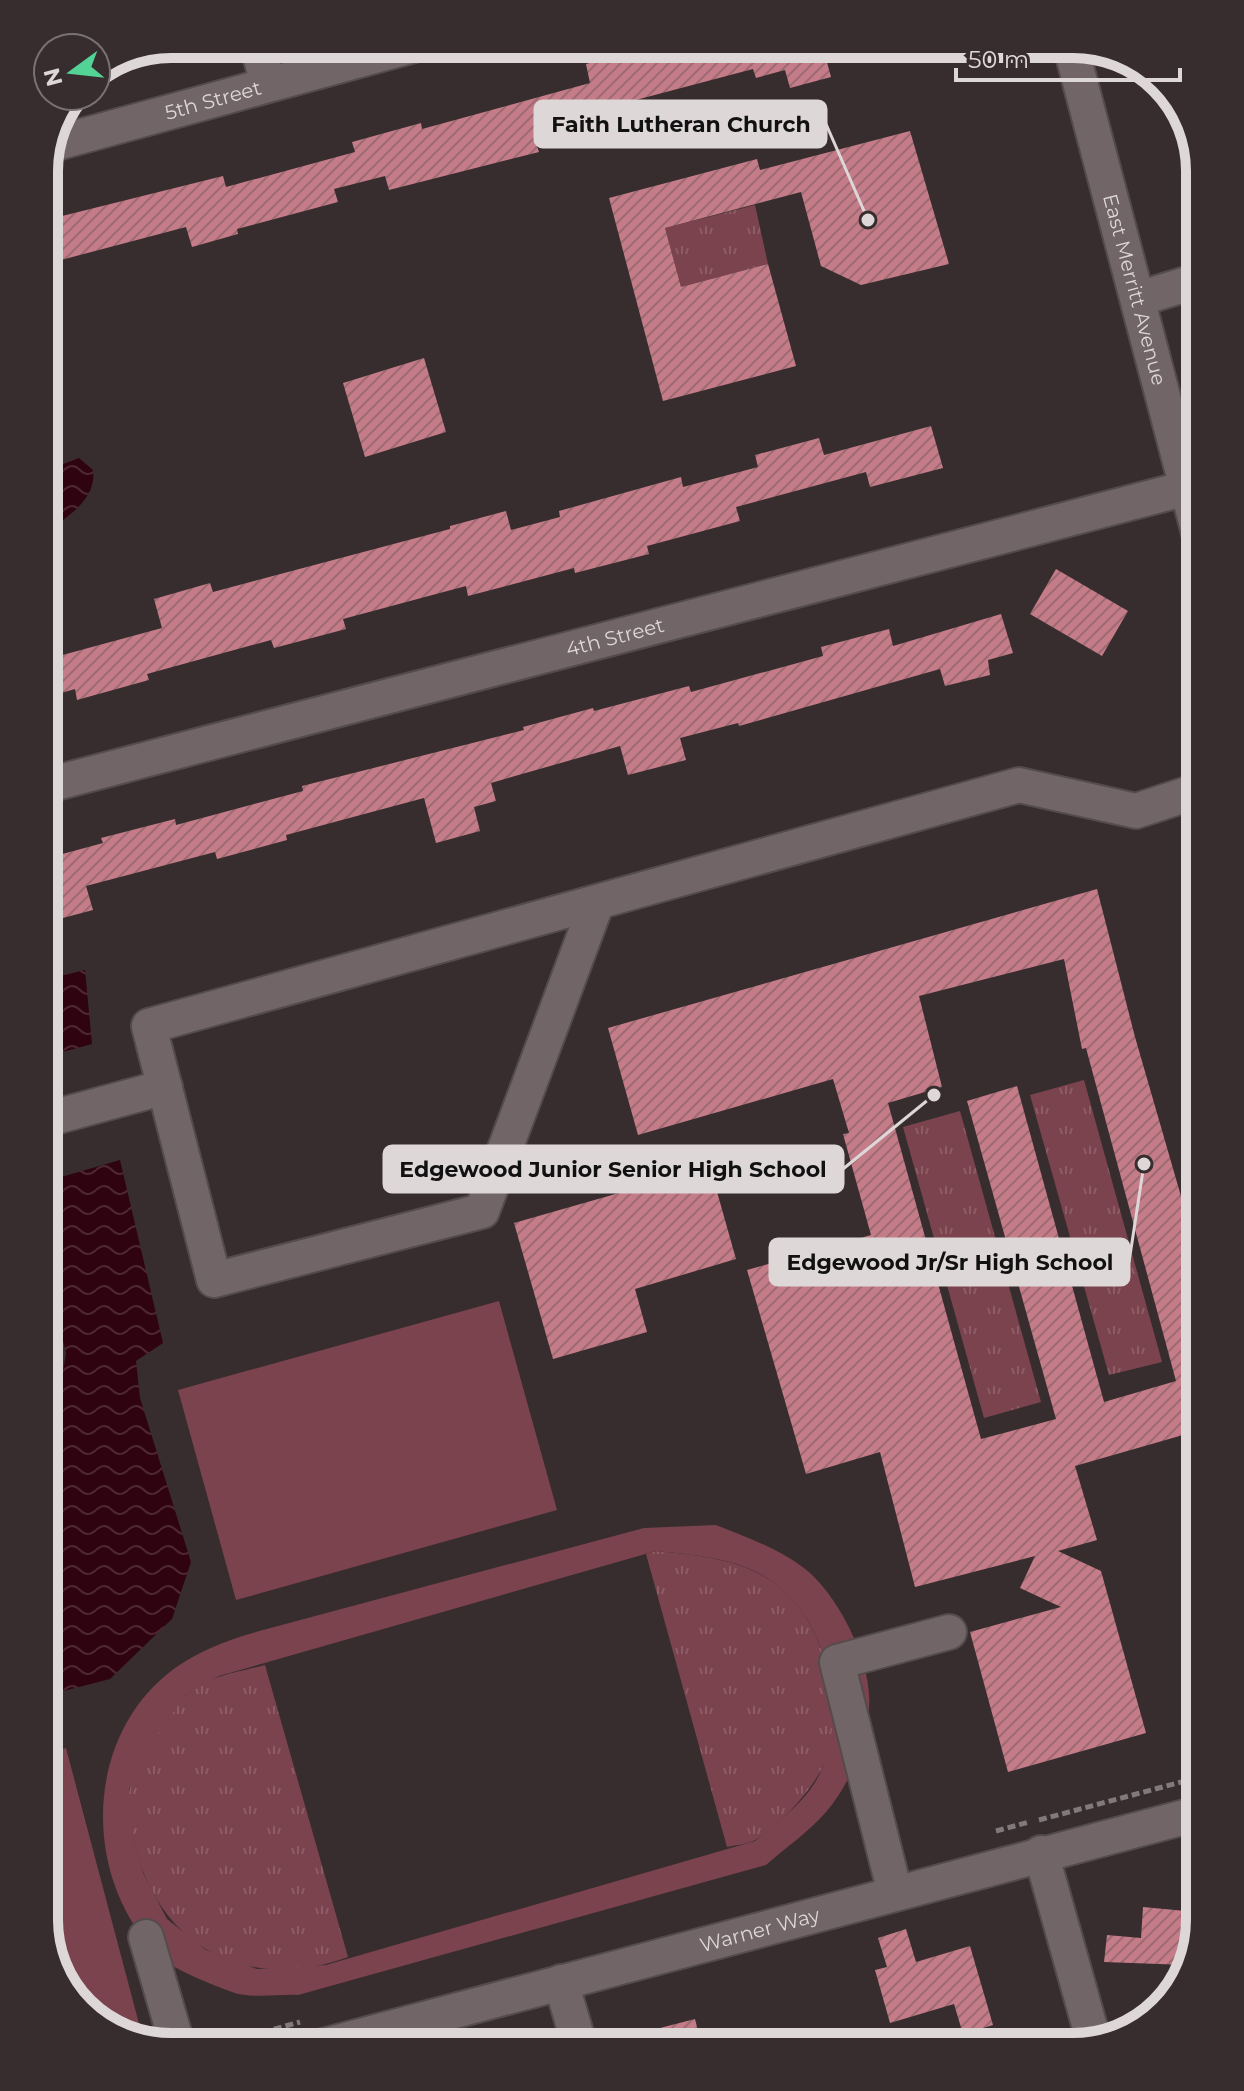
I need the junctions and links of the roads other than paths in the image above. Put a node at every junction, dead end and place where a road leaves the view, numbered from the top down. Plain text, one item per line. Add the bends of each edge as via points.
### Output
1 (261, 58) edge
2 (366, 58) edge
3 (1074, 58) edge
4 (268, 84) junction
5 (62, 141) edge
6 (1186, 284) edge
7 (1138, 299) junction
8 (1186, 484) edge
9 (1186, 488) edge
10 (58, 782) edge
11 (1186, 795) edge
12 (597, 902) junction
13 (165, 1087) junction
14 (58, 1116) edge
15 (949, 1632) dead end
16 (1186, 1817) edge
17 (1041, 1853) junction
18 (895, 1893) junction
19 (146, 1937) dead end
20 (561, 1982) junction
21 (1091, 2031) edge
22 (174, 2033) edge
23 (371, 2033) edge
24 (576, 2033) edge

1 - 4 street
2 - 4 street, 5th Street
3 - 7 street, East Merritt Avenue
4 - 5 street, 5th Street
6 - 7 street
7 - 8 street, East Merritt Avenue
9 - 10 street, 4th Street
11 - 12 street via 1136,811 1019,785
12 - 13 street via 149,1026
12 - 13 street via 482,1211 214,1280
13 - 14 street
15 - 18 street via 837,1662
16 - 17 street, Warner Way
17 - 18 street, Warner Way
17 - 21 street
18 - 20 street, Warner Way
19 - 22 street
20 - 23 street, Warner Way
20 - 24 street

